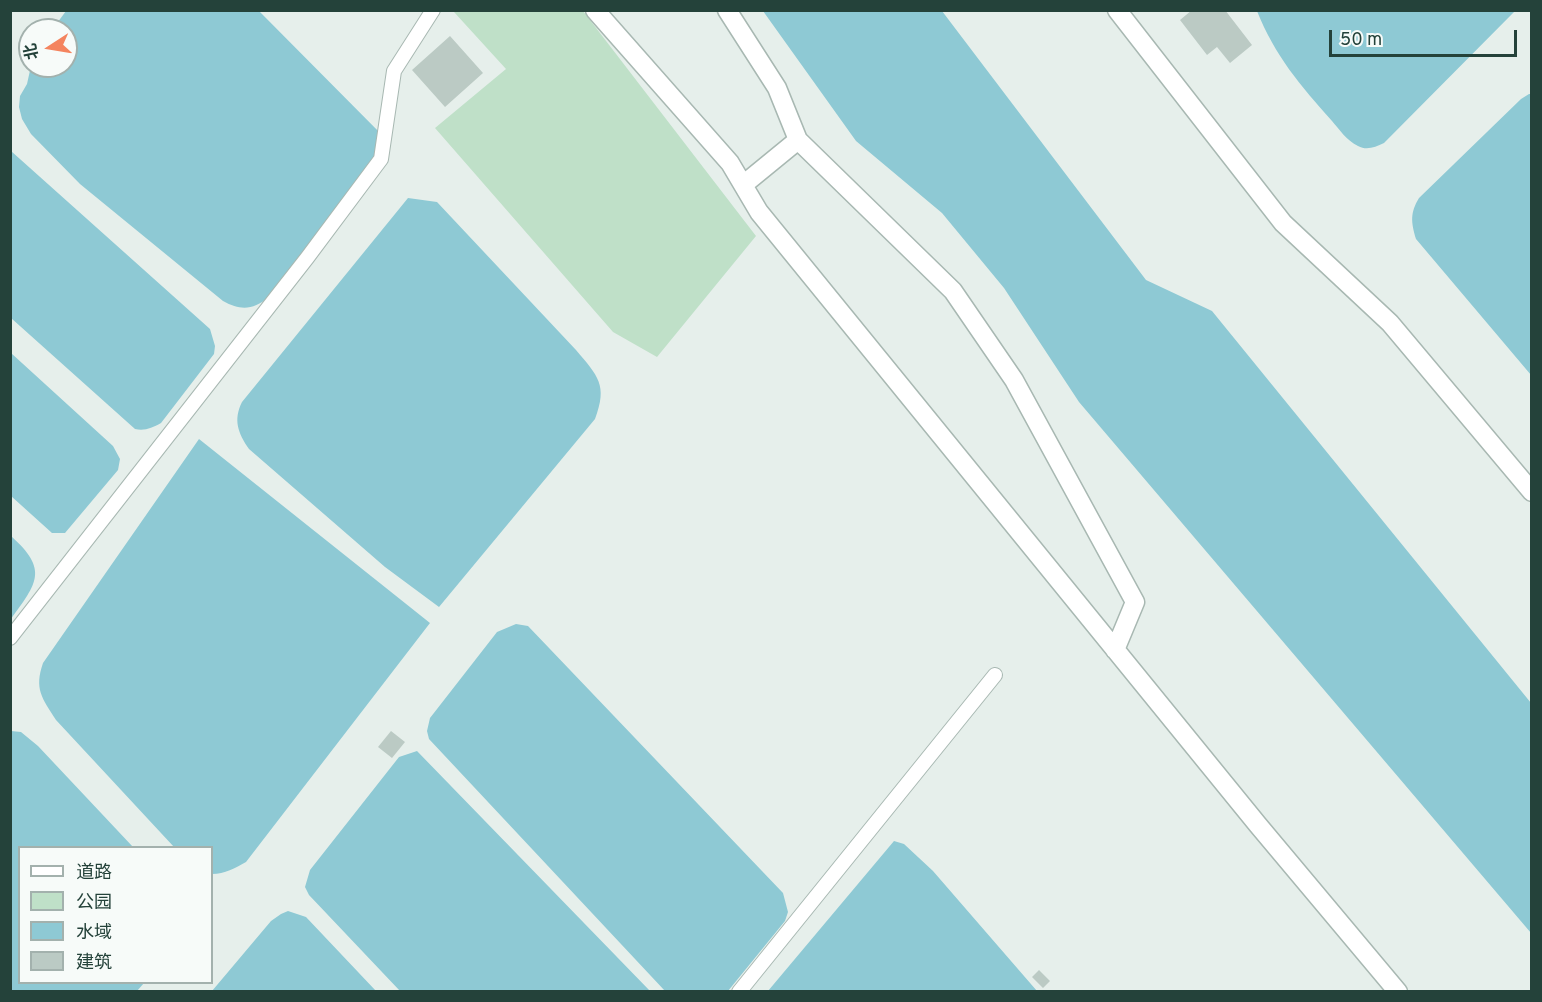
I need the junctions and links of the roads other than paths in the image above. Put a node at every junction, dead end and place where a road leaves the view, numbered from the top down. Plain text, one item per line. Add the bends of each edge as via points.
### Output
1 (433, 10) edge
2 (595, 10) edge
3 (616, 10) edge
4 (727, 10) edge
5 (1117, 10) edge
6 (613, 30) junction
7 (798, 140) junction
8 (743, 185) junction
9 (1532, 492) edge
10 (10, 638) edge
11 (1115, 650) junction
12 (995, 675) dead end
13 (738, 992) edge
14 (1398, 992) edge

1 - 10 lane via 394,71 381,159
2 - 6 street
3 - 6 street
4 - 7 street via 777,88
5 - 9 street via 1283,223 1390,323
6 - 8 street via 730,163
7 - 8 street
7 - 11 street via 953,291 1014,380 1135,602
8 - 11 street via 759,212
11 - 14 street
12 - 13 lane

